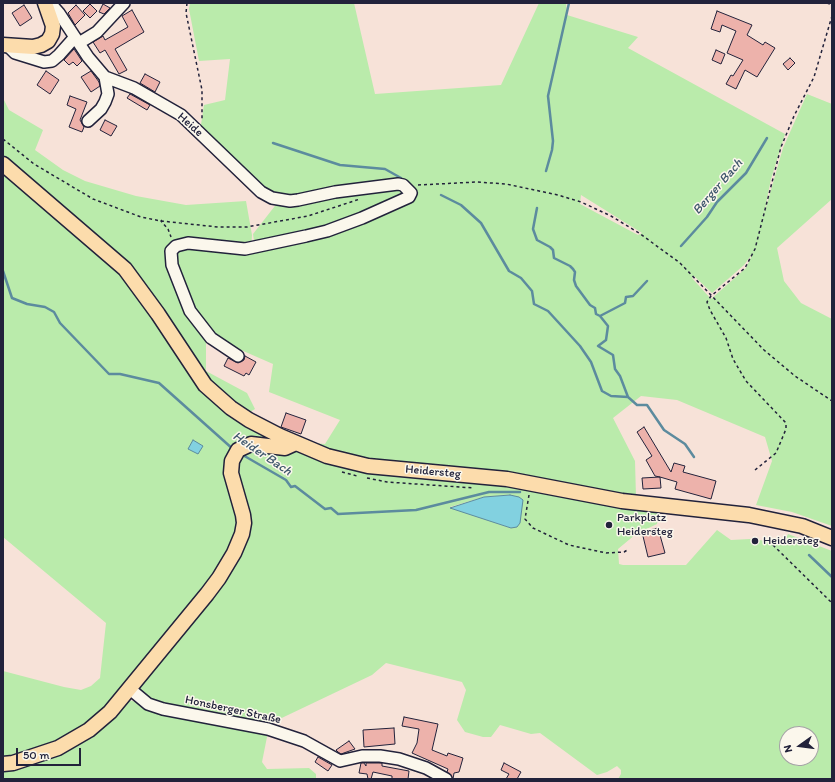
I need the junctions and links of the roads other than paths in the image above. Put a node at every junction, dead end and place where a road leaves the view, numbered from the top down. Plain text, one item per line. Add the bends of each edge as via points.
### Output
1 (45, 3) edge
2 (124, 3) edge
3 (77, 40) junction
4 (5, 45) edge
5 (105, 76) junction
6 (88, 121) dead end
7 (3, 164) edge
8 (238, 356) dead end
9 (296, 443) junction
10 (832, 538) edge
11 (130, 689) junction
12 (3, 764) edge
13 (446, 779) edge

1 - 3 street via 52,5
1 - 4 main road via 53,26 48,41 38,46
2 - 3 street via 97,32
3 - 4 street via 52,61 44,62 15,53
3 - 5 street
5 - 6 street via 108,94 105,102
5 - 8 street, Heide via 181,115 261,192 272,198 290,201 398,184 411,193 409,197 327,231 246,249 180,244 171,251 172,265 190,311 211,338
7 - 9 main road, Heidersteg via 125,269 200,378 214,394 249,420
9 - 10 main road, Heidersteg via 327,456 368,466 494,478 622,501 748,515 802,526
9 - 11 main road via 286,448 250,444 237,452 231,473 244,523 234,552 219,578
11 - 12 main road via 100,721 76,738 41,754
11 - 13 street, Honsberger Straße via 148,704 268,729 304,741 340,760 362,756 399,759 426,768

